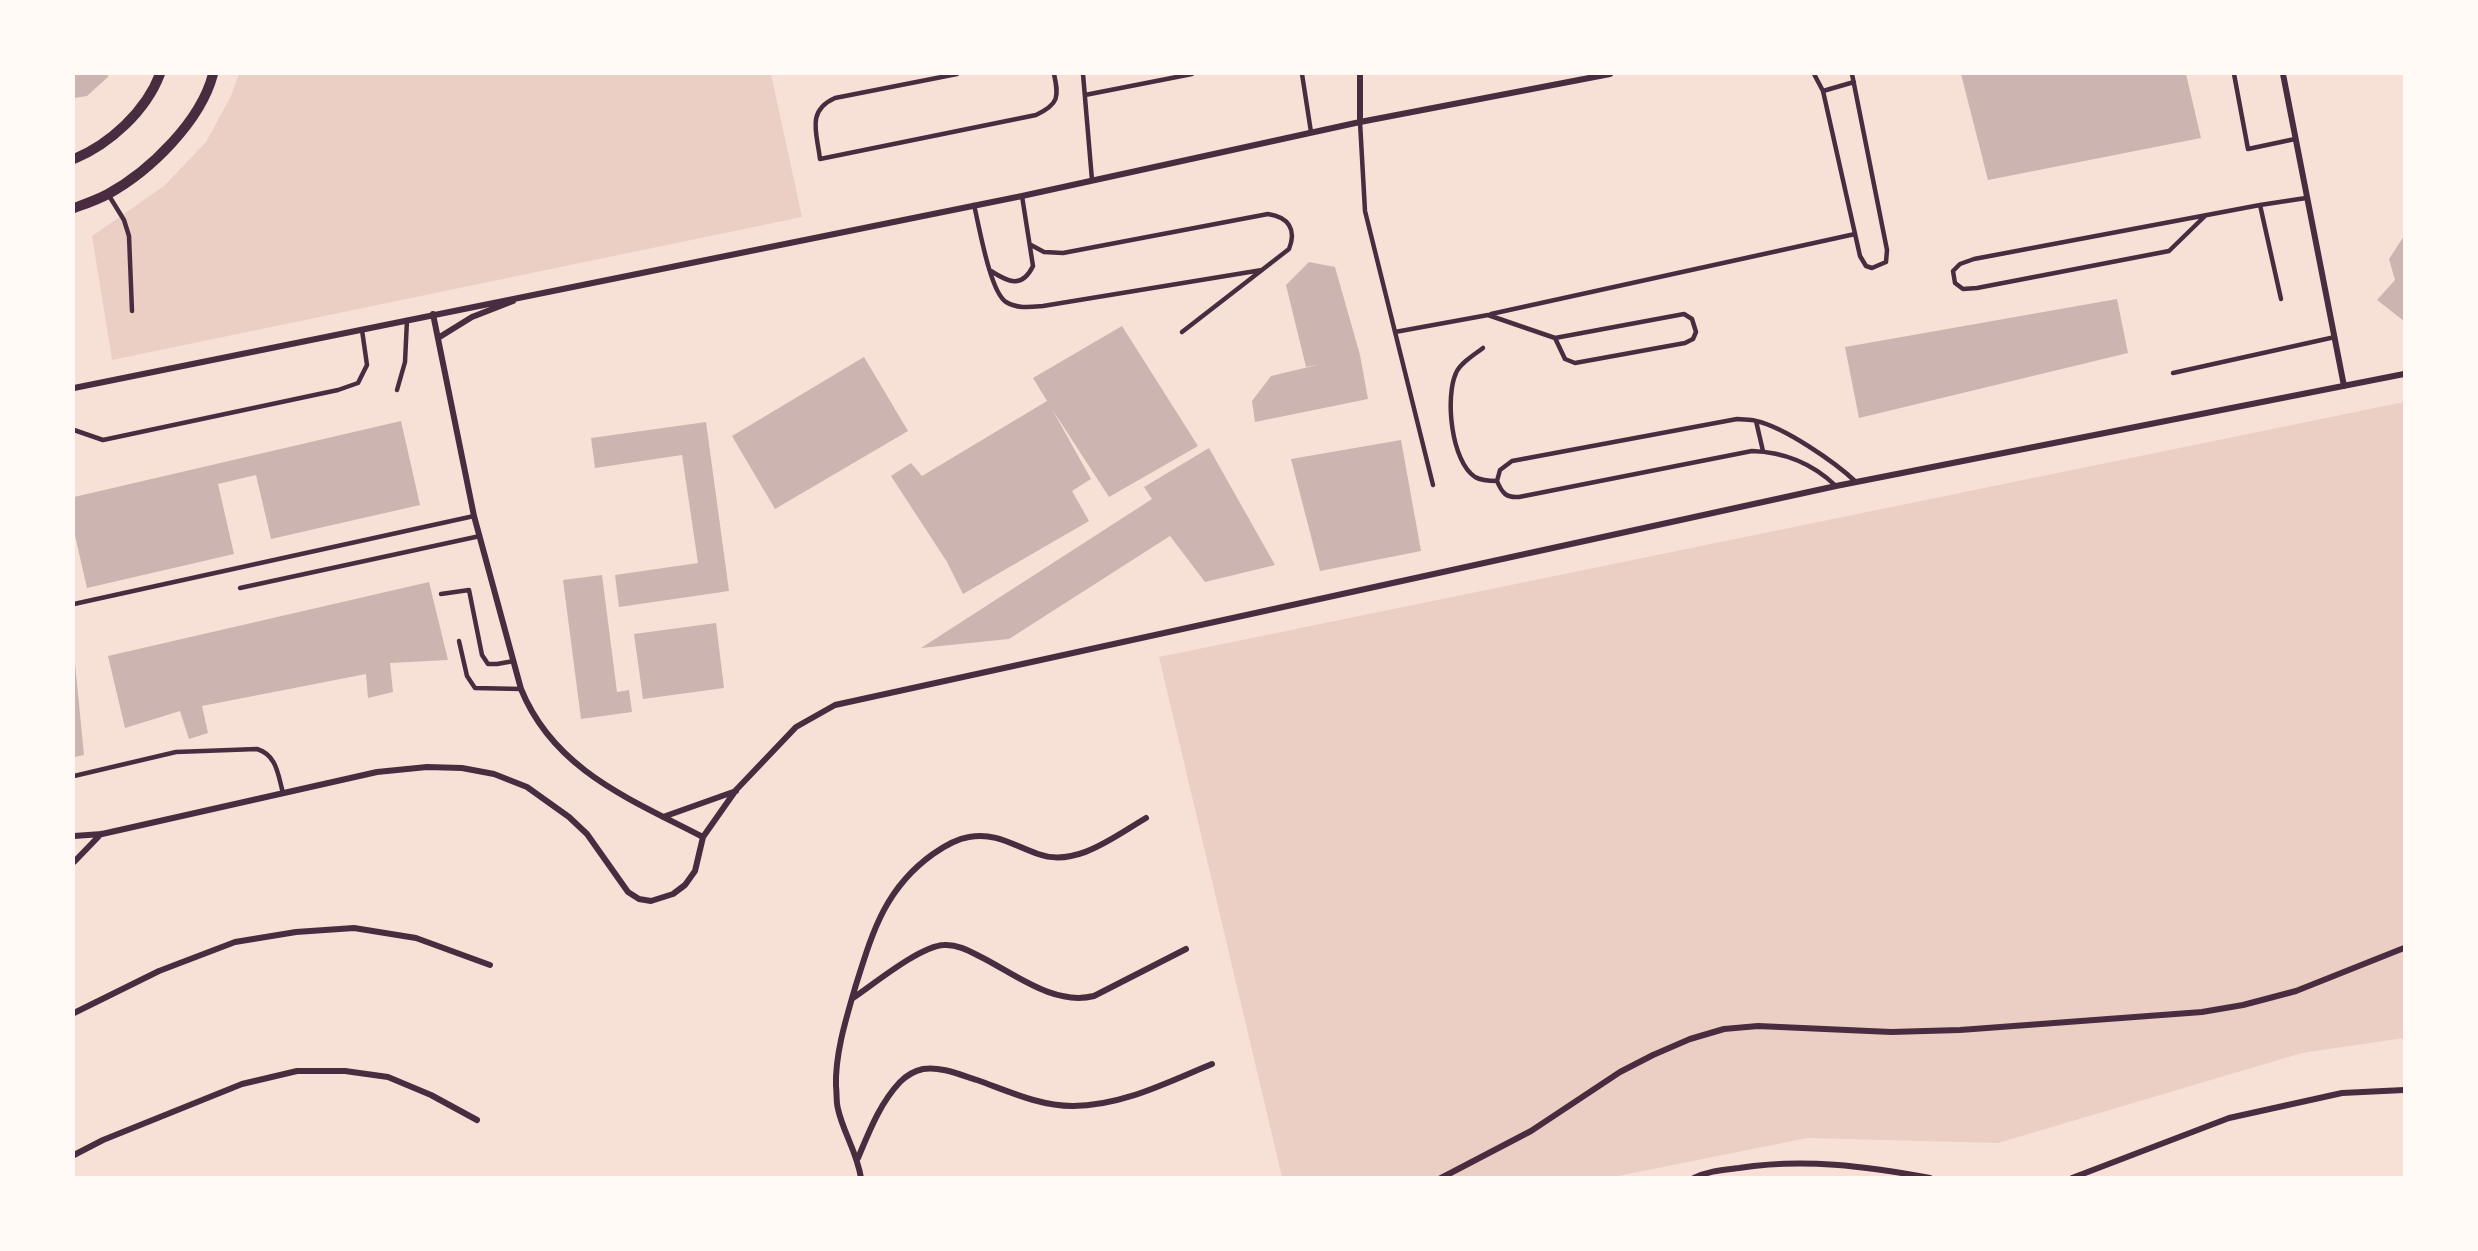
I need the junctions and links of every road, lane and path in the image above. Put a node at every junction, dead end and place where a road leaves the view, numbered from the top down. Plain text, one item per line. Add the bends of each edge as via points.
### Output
1 (160, 74) edge
2 (213, 74) edge
3 (957, 74) edge
4 (1054, 74) edge
5 (1083, 74) edge
6 (1192, 74) edge
7 (1302, 74) edge
8 (1360, 74) edge
9 (1610, 74) edge
10 (1814, 74) edge
11 (1852, 74) edge
12 (2234, 74) edge
13 (2283, 74) edge
14 (1854, 82) junction
15 (1823, 91) junction
16 (1085, 95) junction
17 (1360, 122) junction
18 (1311, 132) junction
19 (2295, 139) junction
20 (74, 159) edge
21 (1092, 180) junction
22 (108, 194) junction
23 (1022, 196) junction
24 (2306, 198) junction
25 (974, 205) junction
26 (2260, 205) junction
27 (74, 208) edge
28 (2205, 216) junction
29 (1855, 234) junction
30 (1030, 245) junction
31 (1265, 269) junction
32 (990, 270) junction
33 (530, 294) junction
34 (2281, 299) dead end
35 (132, 311) dead end
36 (433, 314) junction
37 (1488, 315) junction
38 (407, 320) junction
39 (362, 330) junction
40 (1182, 332) dead end
41 (1395, 332) junction
42 (2335, 337) junction
43 (438, 338) junction
44 (1555, 338) junction
45 (1483, 348) dead end
46 (2173, 373) dead end
47 (2404, 374) edge
48 (2344, 386) junction
49 (74, 387) edge
50 (397, 390) dead end
51 (1756, 421) junction
52 (74, 430) edge
53 (1763, 451) junction
54 (1497, 481) junction
55 (1856, 482) junction
56 (1434, 485) dead end
57 (1836, 486) junction
58 (474, 516) junction
59 (480, 536) junction
60 (240, 588) dead end
61 (441, 594) dead end
62 (74, 604) edge
63 (459, 641) dead end
64 (514, 661) junction
65 (521, 689) junction
66 (74, 776) edge
67 (736, 790) junction
68 (283, 793) junction
69 (663, 817) junction
70 (1146, 818) dead end
71 (102, 834) junction
72 (74, 836) edge
73 (703, 837) junction
74 (74, 862) edge
75 (2404, 948) edge
76 (1186, 950) dead end
77 (490, 965) dead end
78 (852, 999) junction
79 (74, 1013) edge
80 (1212, 1064) dead end
81 (2404, 1090) edge
82 (477, 1120) dead end
83 (74, 1155) edge
84 (858, 1158) junction
85 (861, 1178) edge
86 (1441, 1178) edge
87 (1694, 1178) edge
88 (1930, 1178) edge
89 (2072, 1178) edge

1 - 20 street via 131,118 109,139
2 - 22 street via 199,106 162,153
3 - 4 lane via 827,102 815,116 820,159 1036,115 1056,100
5 - 16 lane
6 - 16 lane
7 - 18 lane
8 - 17 street
9 - 17 street
10 - 15 lane
11 - 14 lane
12 - 19 lane via 2248,149
13 - 19 street
14 - 15 lane
14 - 29 lane via 1887,249 1886,262 1872,268 1866,266
15 - 29 lane
16 - 21 lane
17 - 18 street
17 - 41 lane via 1365,211
18 - 21 street
19 - 24 street
21 - 23 street
22 - 27 street
22 - 35 lane via 129,236
23 - 25 street
23 - 30 lane
24 - 26 lane
24 - 42 street
25 - 32 lane
25 - 33 street
26 - 28 lane
26 - 34 lane
28 - 28 lane via 1974,259 1956,267 1955,283 1963,289 1977,288 2169,251
29 - 37 lane
30 - 31 lane via 1044,252 1063,253 1268,214 1280,215 1292,230 1293,239 1289,249
30 - 32 lane via 1033,266 1024,279 1007,281
31 - 32 lane via 1024,308 1004,302
31 - 40 lane
33 - 36 street
33 - 43 street via 472,317
36 - 38 street
36 - 43 street
37 - 41 lane
37 - 44 lane
38 - 39 street
38 - 50 lane via 405,362
39 - 49 street
39 - 52 lane via 367,365 358,383 338,390 103,440
41 - 56 lane
42 - 46 lane
42 - 48 street
43 - 58 street
44 - 44 lane via 1565,358 1582,362 1685,342 1693,339 1696,332 1692,319 1684,314
45 - 54 lane via 1456,370 1451,390 1452,429 1470,472 1483,480
47 - 48 street
48 - 55 street
51 - 53 lane
51 - 54 lane via 1737,419 1512,461 1500,470
51 - 55 lane via 1790,436
53 - 54 lane via 1519,497 1504,494
53 - 57 lane via 1787,456 1822,472
55 - 57 street
57 - 67 street via 835,705 796,727
58 - 59 street
58 - 62 lane
59 - 60 lane
59 - 64 street
61 - 64 lane via 469,590 482,655 488,663
63 - 65 lane via 467,676 475,688
64 - 65 street
65 - 69 street via 530,710 566,755 594,778
66 - 68 lane via 176,752 257,749 267,752 274,761
67 - 69 street
67 - 73 street
68 - 71 street
68 - 73 street via 377,772 427,767 494,774 527,787 569,818 587,834 628,891 651,901 686,885 695,871
69 - 73 street
70 - 78 street via 1071,857 1039,855 985,835 966,837 942,847 914,867 890,898 873,929
71 - 72 street
71 - 74 street
75 - 86 street via 2296,991 2202,1012 1960,1030 1891,1032 1758,1026 1724,1029 1653,1054 1531,1131
76 - 78 street via 1080,1000 1050,993 969,951 943,945 918,955
77 - 79 street via 416,938 354,928 296,932 234,942 159,970
78 - 84 street via 836,1083 838,1110
80 - 84 street via 1136,1095 1103,1104 1073,1106 1044,1103 957,1074 924,1069 909,1074 891,1092
81 - 89 street via 2342,1093 2229,1118
82 - 83 street via 388,1077 345,1071 297,1071 242,1084
84 - 85 street
87 - 88 street via 1770,1163 1810,1163 1857,1165

